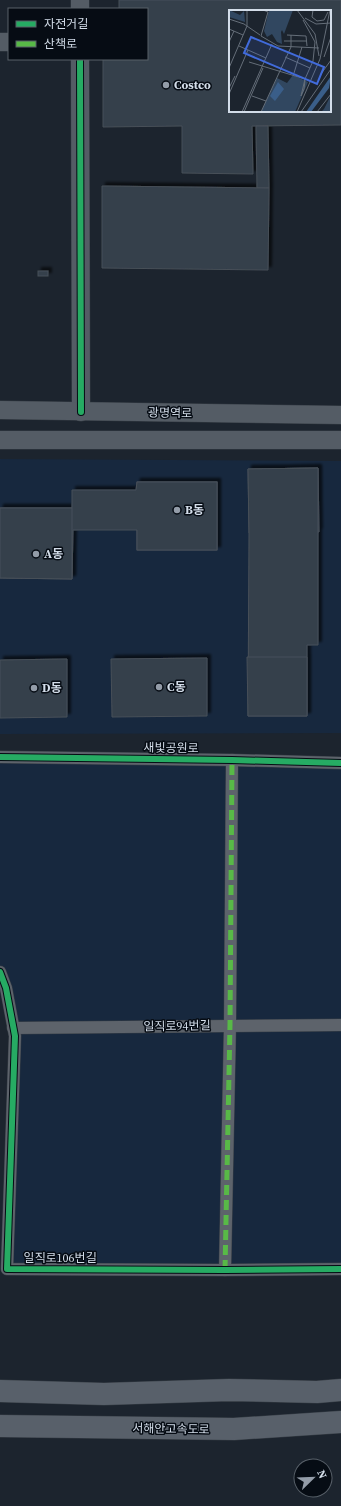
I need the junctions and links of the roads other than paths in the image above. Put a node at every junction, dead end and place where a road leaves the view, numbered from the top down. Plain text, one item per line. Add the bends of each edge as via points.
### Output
1 (80, 60) edge
2 (0, 410) edge
3 (81, 412) junction
4 (341, 415) edge
5 (0, 440) edge
6 (341, 440) edge
7 (0, 758) edge
8 (232, 760) junction
9 (341, 764) edge
10 (0, 972) edge
11 (230, 1025) junction
12 (341, 1025) edge
13 (13, 1028) junction
14 (341, 1269) edge
15 (225, 1270) junction
16 (341, 1376) edge
17 (229, 1390) junction
18 (341, 1390) edge
19 (0, 1391) edge
20 (341, 1422) edge
21 (0, 1426) edge
22 (234, 1429) junction
23 (341, 1432) edge

1 - 3 street
2 - 3 street, 광명역로
3 - 4 street, 광명역로
5 - 6 street
7 - 8 street, 새빛공원로
8 - 9 street, 새빛공원로
8 - 11 street
10 - 13 street, 일직로106번길 via 6,988
11 - 12 street, 일직로94번길
11 - 13 street, 일직로94번길
11 - 15 street
13 - 15 street, 일직로106번길 via 15,1036 7,1269
14 - 15 street, 일직로106번길
16 - 17 highway
17 - 18 highway
17 - 19 highway via 104,1394
20 - 22 highway, 서해안고속도로
21 - 22 highway, 서해안고속도로
22 - 23 highway

